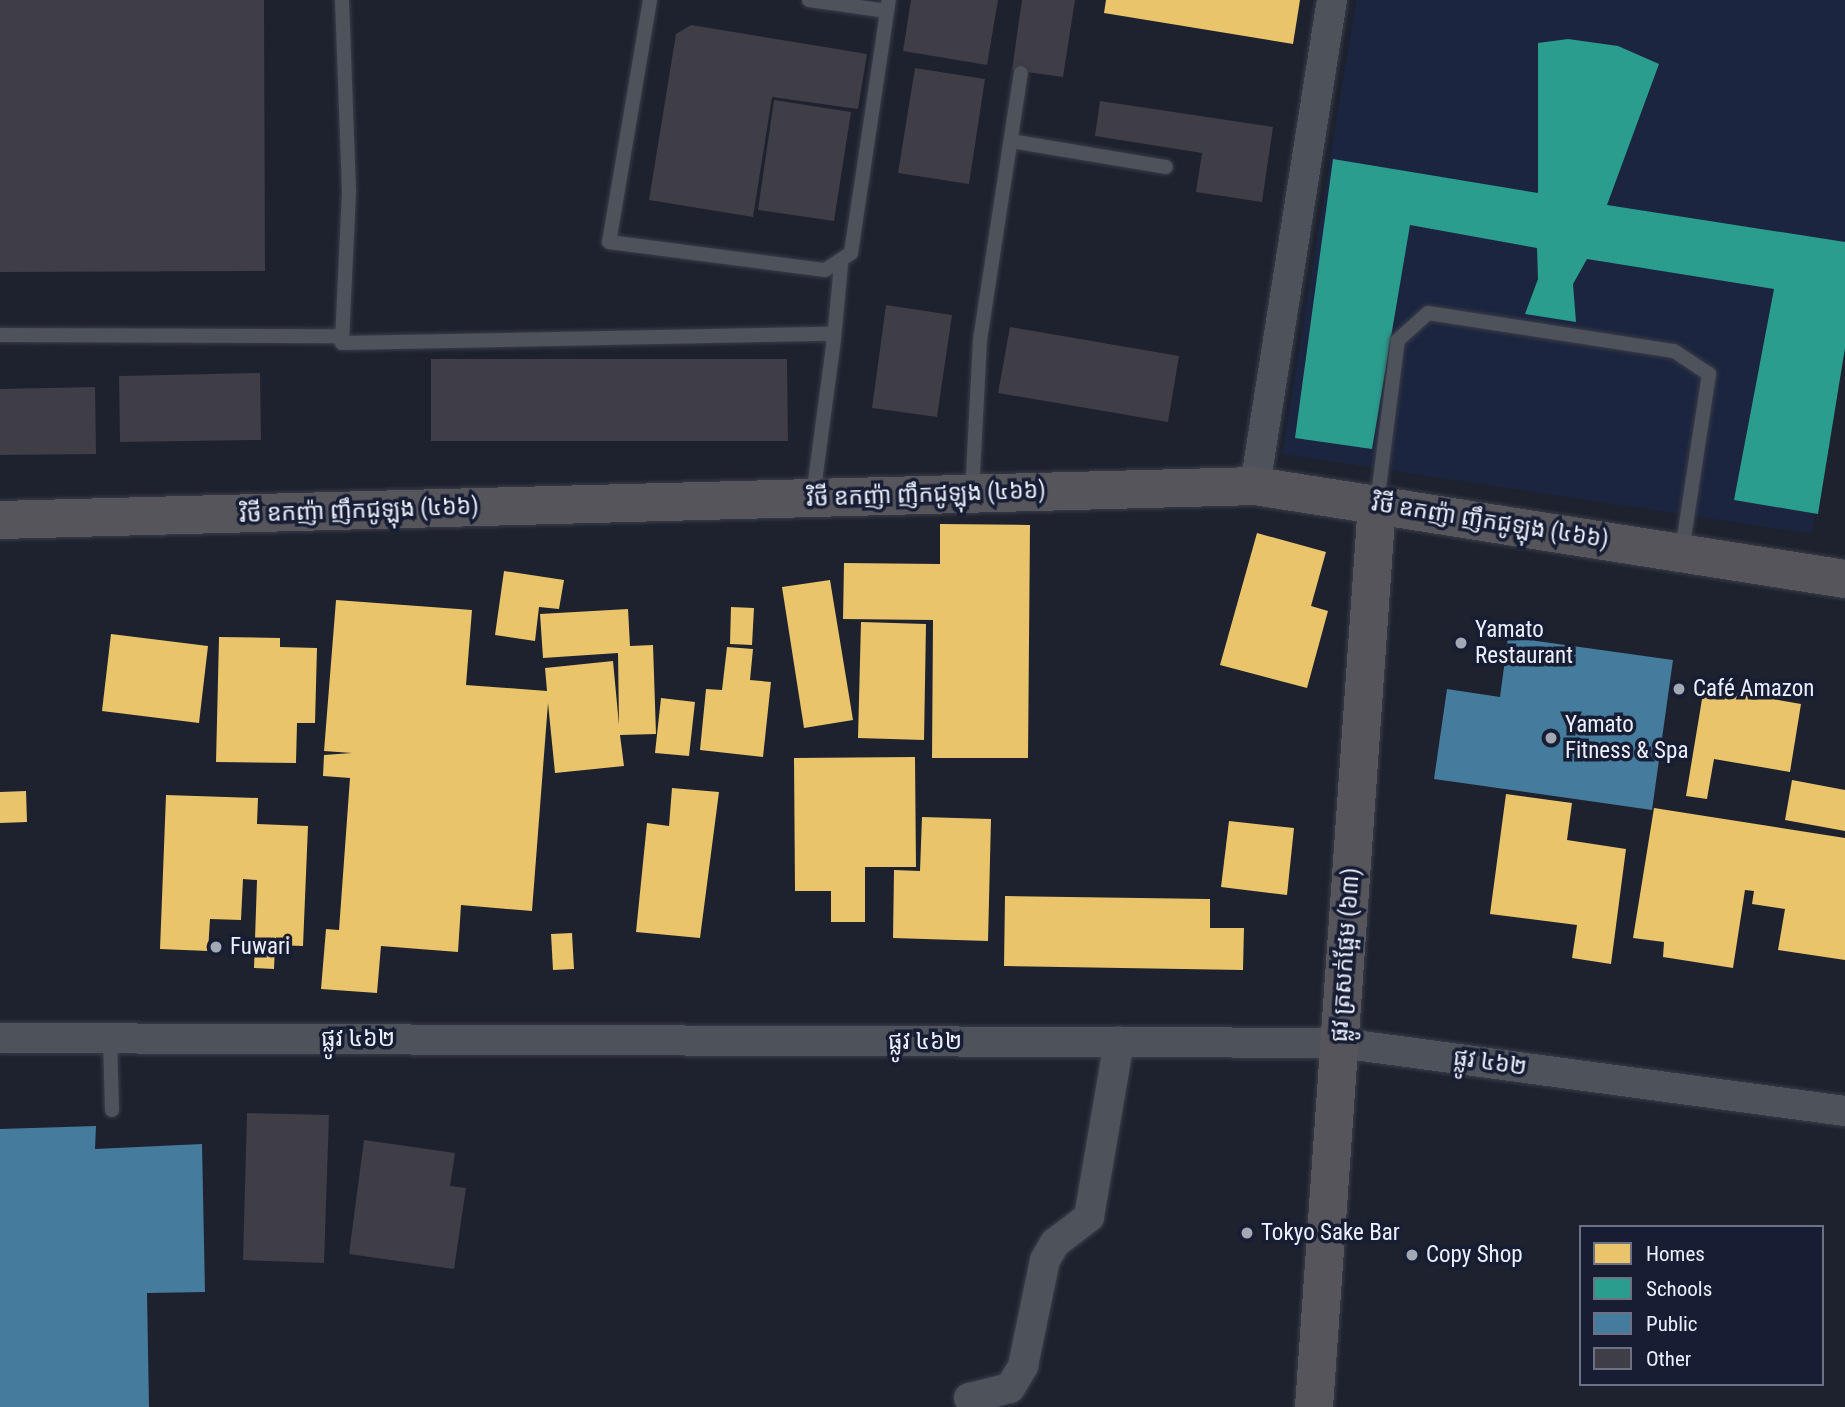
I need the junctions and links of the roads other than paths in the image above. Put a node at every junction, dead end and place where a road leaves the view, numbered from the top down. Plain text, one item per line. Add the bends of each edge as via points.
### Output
1 (342, 0) edge
2 (650, 0) edge
3 (809, 0) edge
4 (1332, 0) edge
5 (888, 6) edge
6 (1021, 73) dead end
7 (1011, 141) junction
8 (1166, 167) dead end
9 (841, 265) junction
10 (0, 335) edge
11 (339, 335) junction
12 (834, 339) junction
13 (1255, 486) junction
14 (972, 494) junction
15 (813, 498) junction
16 (1377, 504) junction
17 (0, 520) edge
18 (1682, 553) junction
19 (1845, 579) edge
20 (0, 1038) edge
21 (110, 1038) junction
22 (1119, 1042) junction
23 (1340, 1043) junction
24 (112, 1110) dead end
25 (1845, 1111) edge
26 (969, 1398) dead end
27 (1314, 1407) edge

1 - 11 lane via 349,192
2 - 9 lane via 609,242 825,270
3 - 5 lane
4 - 13 street
5 - 9 lane via 851,253
6 - 7 lane
7 - 8 lane
7 - 14 lane via 980,340
9 - 12 lane
10 - 11 lane
11 - 12 lane via 347,347 820,331
12 - 15 lane
13 - 14 street, វិថី ឧកញ៉ា ញឹកជូឡុង (៤៦៦)
13 - 16 street, វិថី ឧកញ៉ា ញឹកជូឡុង (៤៦៦)
14 - 15 street, វិថី ឧកញ៉ា ញឹកជូឡុង (៤៦៦)
15 - 17 street, វិថី ឧកញ៉ា ញឹកជូឡុង (៤៦៦)
16 - 18 street, វិថី ឧកញ៉ា ញឹកជូឡុង (៤៦៦)
16 - 18 lane via 1398,340 1428,313 1674,351 1709,374
16 - 23 street, ផ្លូវ ត្រសក់ផ្អែម (៦៣)
18 - 19 street, វិថី ឧកញ៉ា ញឹកជូឡុង (៤៦៦)
20 - 21 street, ផ្លូវ ៤៦២
21 - 22 street, ផ្លូវ ៤៦២
21 - 24 lane
22 - 23 street, ផ្លូវ ៤៦២
22 - 26 street via 1089,1217 1045,1260 1023,1366 1010,1388
23 - 25 street, ផ្លូវ ៤៦២
23 - 27 street, ផ្លូវ ត្រសក់ផ្អែម (៦៣)

